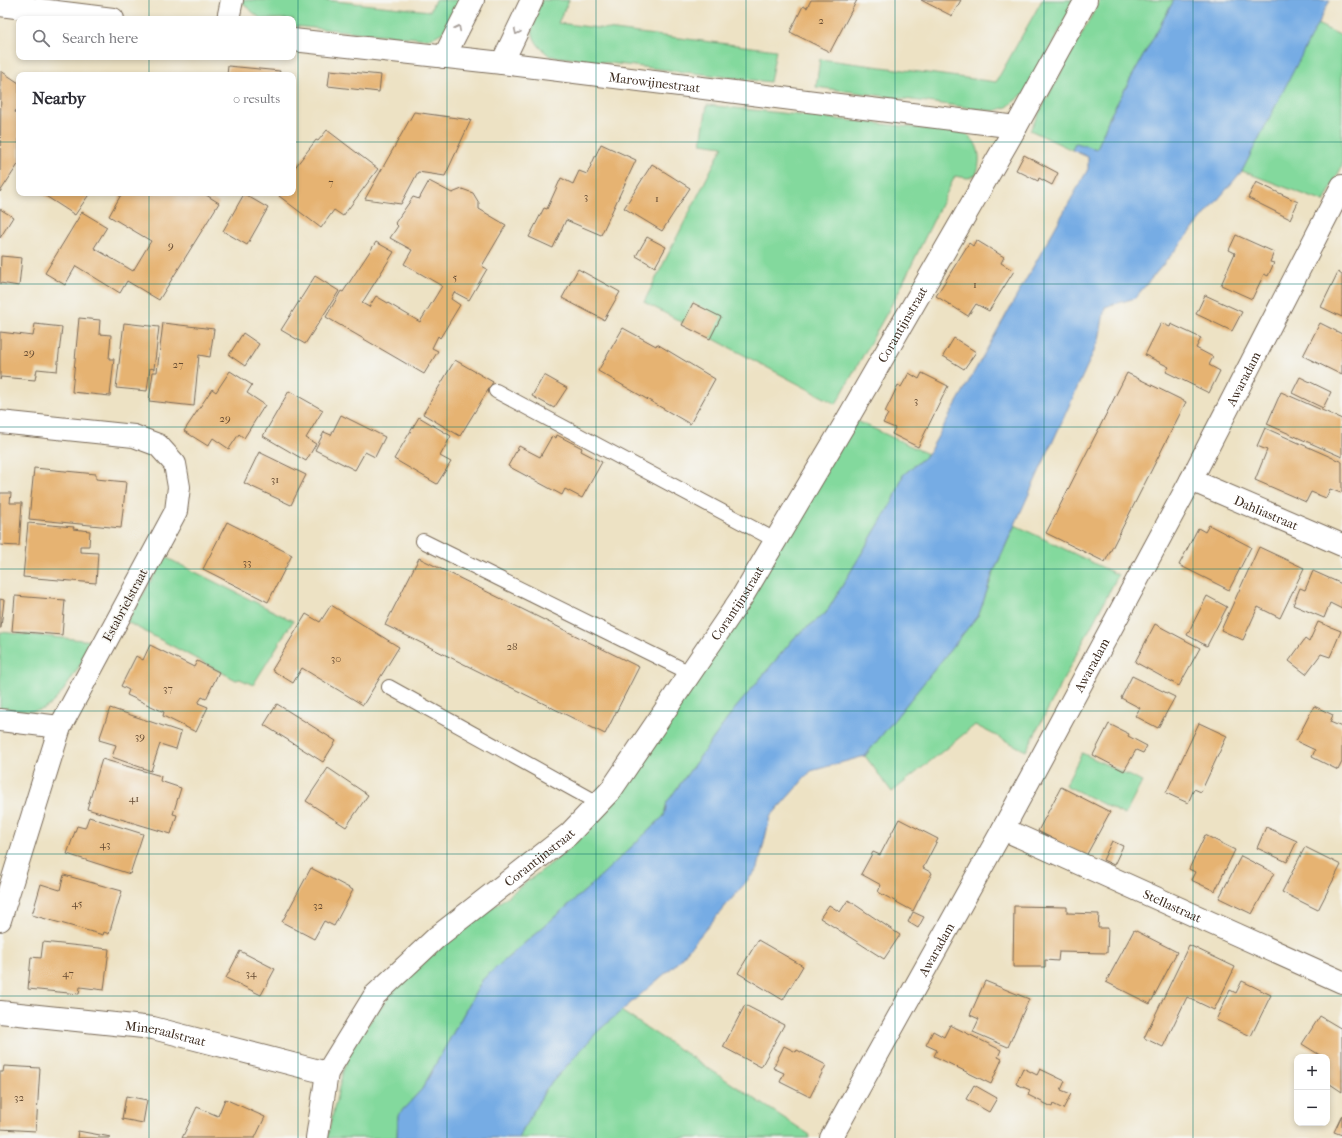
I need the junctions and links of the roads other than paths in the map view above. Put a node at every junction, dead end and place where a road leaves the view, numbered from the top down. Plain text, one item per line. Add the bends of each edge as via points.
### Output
1 (232, 0) edge
2 (473, 0) edge
3 (532, 0) edge
4 (1086, 0) edge
5 (0, 5) edge
6 (89, 16) edge
7 (229, 16) edge
8 (296, 40) edge
9 (444, 57) junction
10 (502, 63) junction
11 (1016, 127) junction
12 (1342, 186) edge
13 (496, 391) dead end
14 (0, 422) edge
15 (1191, 480) junction
16 (776, 540) junction
17 (424, 541) dead end
18 (1342, 545) edge
19 (690, 673) junction
20 (389, 687) dead end
21 (0, 720) edge
22 (60, 727) junction
23 (598, 803) junction
24 (1003, 829) junction
25 (0, 920) edge
26 (1342, 982) edge
27 (0, 1012) edge
28 (327, 1073) junction
29 (317, 1138) edge
30 (831, 1138) edge

1 - 7 street
9 -> 2 street
3 -> 10 street
4 - 11 street, Corantijnstraat
5 - 6 street
8 - 9 street, Marowijnestraat
9 - 10 street, Marowijnestraat
10 - 11 street, Marowijnestraat
11 - 16 street, Corantijnstraat
12 - 15 street, Awaradam
13 - 16 lane
14 - 22 street, Estabrielstraat via 134,436 158,445 175,464 178,487 176,511
15 - 18 street, Dahliastraat
15 - 24 street, Awaradam
16 - 19 street, Corantijnstraat via 742,597
17 - 19 lane
19 - 23 street, Corantijnstraat via 611,790
20 - 23 lane
21 - 22 street
22 - 25 street, Estabrielstraat
23 - 28 street, Corantijnstraat via 569,834 437,937 375,995
24 - 26 street, Stellastraat
24 - 30 street, Awaradam
27 - 28 street, Mineraalstraat via 154,1028
28 - 29 street, Corantijnstraat

